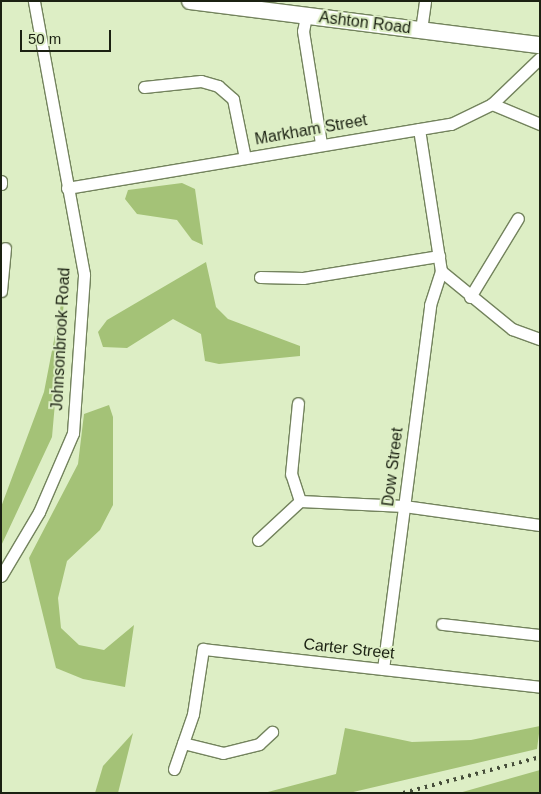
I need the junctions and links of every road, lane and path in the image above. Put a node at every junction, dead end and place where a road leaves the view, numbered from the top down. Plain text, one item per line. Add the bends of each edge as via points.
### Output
1 (34, 1) edge
2 (190, 1) edge
3 (425, 1) edge
4 (306, 16) junction
5 (422, 30) junction
6 (540, 45) edge
7 (540, 58) edge
8 (144, 87) dead end
9 (492, 104) junction
10 (540, 124) edge
11 (419, 129) junction
12 (321, 144) junction
13 (245, 158) junction
14 (67, 188) junction
15 (518, 218) dead end
16 (5, 248) dead end
17 (439, 256) junction
18 (441, 271) junction
19 (260, 277) dead end
20 (1, 291) edge
21 (470, 296) junction
22 (540, 339) edge
23 (298, 404) dead end
24 (300, 501) junction
25 (404, 506) junction
26 (540, 525) edge
27 (258, 540) dead end
28 (1, 576) edge
29 (442, 624) dead end
30 (540, 635) edge
31 (383, 669) junction
32 (540, 687) edge
33 (272, 732) dead end
34 (182, 743) junction
35 (174, 769) dead end

1 - 14 street, Johnsonbrook Road
2 - 4 main road, Ashton Road
3 - 5 street
4 - 5 main road, Ashton Road
4 - 12 street via 303,31
5 - 6 main road, Ashton Road
7 - 9 street, Markham Street
8 - 13 street via 201,81 218,86 233,99
9 - 10 street
9 - 11 street, Markham Street via 451,124
11 - 12 street, Markham Street
11 - 17 street
12 - 13 street, Markham Street
13 - 14 street, Markham Street
14 - 28 street, Johnsonbrook Road via 84,274 73,433 39,512
15 - 21 street
16 - 20 street
17 - 18 street
17 - 19 street via 303,278
18 - 21 street
18 - 25 street, Dow Street via 430,305
21 - 22 street via 512,330
23 - 24 street via 290,474
24 - 25 street
24 - 27 street
25 - 26 street
25 - 31 street, Dow Street
29 - 30 street
31 - 32 street, Carter Street
31 - 34 street, Carter Street via 202,649 192,696 193,714
33 - 34 street via 259,744 223,753
34 - 35 street

